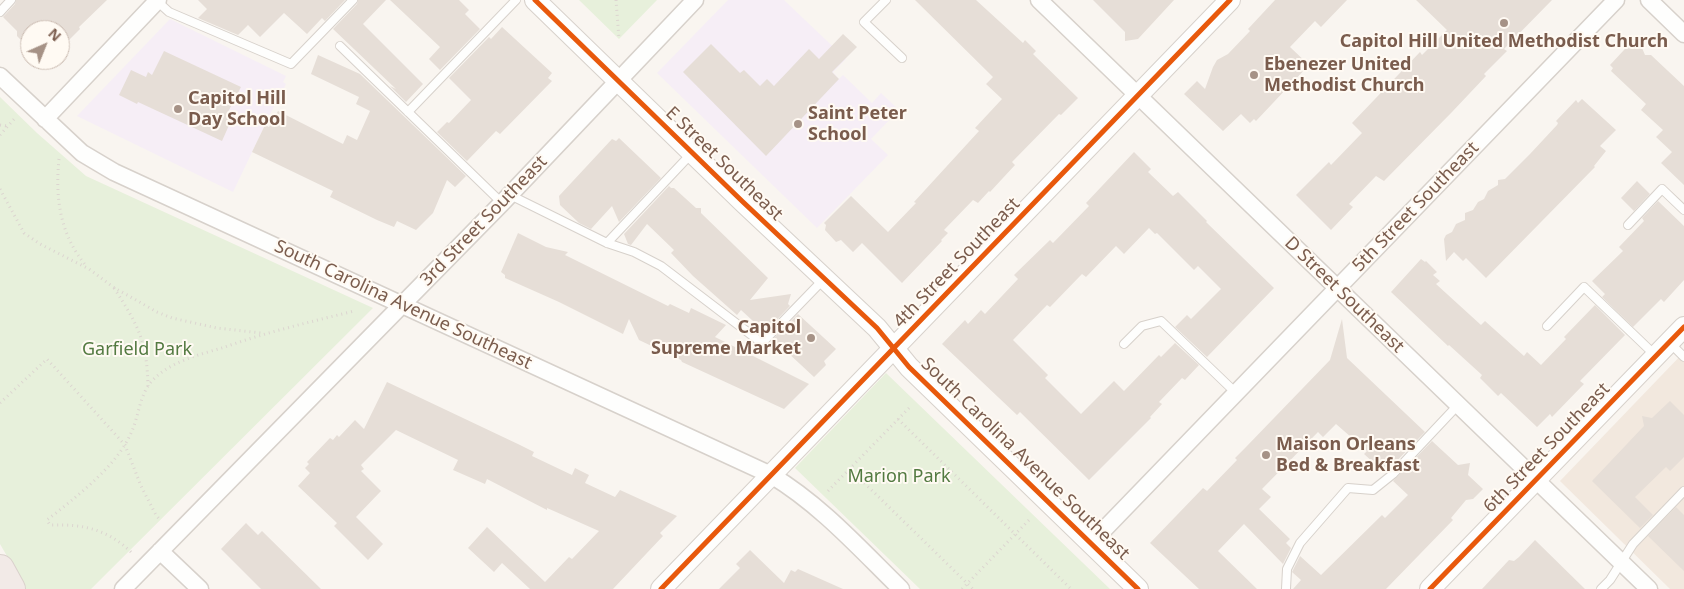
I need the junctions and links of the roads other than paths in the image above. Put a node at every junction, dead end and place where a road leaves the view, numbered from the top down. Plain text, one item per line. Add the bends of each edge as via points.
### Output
1 (11, 0) edge
2 (157, 0) edge
3 (353, 0) edge
4 (516, 0) edge
5 (536, 0) edge
6 (695, 0) edge
7 (886, 0) edge
8 (1039, 0) edge
9 (1230, 0) edge
10 (1616, 0) edge
11 (1649, 0) edge
12 (0, 12) edge
13 (1684, 34) edge
14 (340, 46) dead end
15 (902, 58) dead end
16 (0, 76) edge
17 (618, 81) junction
18 (1138, 96) junction
19 (408, 112) junction
20 (45, 119) junction
21 (693, 153) junction
22 (506, 199) junction
23 (1684, 210) edge
24 (1628, 225) dead end
25 (607, 243) junction
26 (825, 278) junction
27 (1337, 288) junction
28 (402, 305) junction
29 (1547, 326) dead end
30 (1684, 327) edge
31 (1124, 344) dead end
32 (893, 348) junction
33 (1662, 349) junction
34 (1684, 357) edge
35 (1236, 393) junction
36 (1458, 405) junction
37 (771, 475) junction
38 (1536, 480) junction
39 (1684, 491) edge
40 (1091, 543) junction
41 (160, 551) junction
42 (1621, 562) junction
43 (0, 569) edge
44 (1434, 588) edge
45 (11, 589) edge
46 (123, 589) edge
47 (200, 589) edge
48 (661, 589) edge
49 (901, 589) edge
50 (1138, 589) edge
51 (1286, 589) edge
52 (1601, 589) edge
53 (1650, 589) edge

1 - 12 lane
2 - 3 lane via 169,12 291,64
2 - 20 street
4 - 19 lane
5 - 17 street, E Street Southeast
6 - 17 street, 3rd Street Southeast
7 - 15 lane via 864,22
8 - 18 street, D Street Southeast
9 - 18 street, 4th Street Southeast
10 - 27 street, 5th Street Southeast
11 - 13 street
14 - 19 lane
16 - 20 street, South Carolina Avenue Southeast
17 - 21 street, E Street Southeast
17 - 22 street, 3rd Street Southeast
18 - 27 street, D Street Southeast
18 - 32 street, 4th Street Southeast
19 - 22 lane
20 - 28 street, South Carolina Avenue Southeast via 82,153 106,168
21 - 25 lane
21 - 26 street, E Street Southeast
22 - 25 lane
22 - 28 street, 3rd Street Southeast
23 - 24 lane via 1662,189
25 - 26 lane via 661,266 762,343
26 - 32 street, E Street Southeast
27 - 35 street, 5th Street Southeast
27 - 36 street, D Street Southeast
28 - 37 street, South Carolina Avenue Southeast
28 - 41 street, 3rd Street Southeast
29 - 33 lane via 1584,287
30 - 33 street, 6th Street Southeast
31 - 35 lane via 1142,326 1161,321
32 - 37 street, 4th Street Southeast
32 - 40 street, South Carolina Avenue Southeast
33 - 34 lane
33 - 38 street, 6th Street Southeast
35 - 40 street, 5th Street Southeast
36 - 38 street, D Street Southeast
36 - 51 lane via 1373,490 1348,488 1300,543 1287,569
37 - 48 street, 4th Street Southeast
37 - 49 street via 815,506
38 - 42 street, D Street Southeast
38 - 44 street, 6th Street Southeast
39 - 42 lane via 1633,544
40 - 50 street, South Carolina Avenue Southeast
41 - 46 street, 3rd Street Southeast
41 - 47 street
42 - 52 lane
42 - 53 street, D Street Southeast
43 - 45 highway

